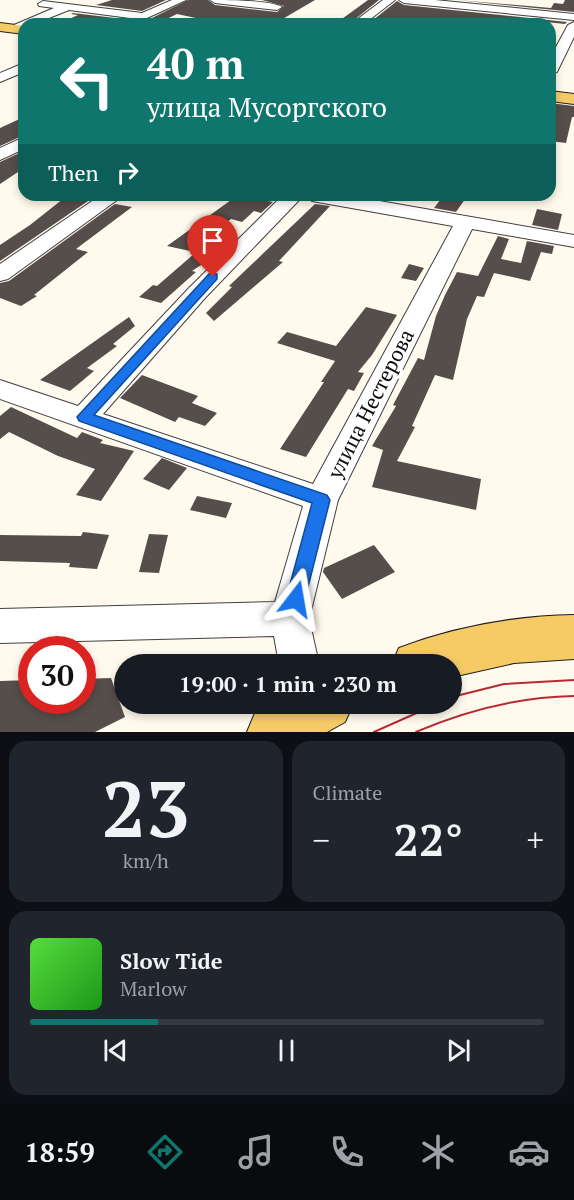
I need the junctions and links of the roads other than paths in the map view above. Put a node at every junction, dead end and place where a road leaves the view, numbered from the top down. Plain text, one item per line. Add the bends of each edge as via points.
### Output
1 (80, 0) edge
2 (181, 0) edge
3 (215, 0) edge
4 (290, 0) edge
5 (390, 0) edge
6 (404, 0) edge
7 (61, 6) edge
8 (277, 7) junction
9 (481, 8) edge
10 (258, 15) dead end
11 (143, 16) junction
12 (574, 17) edge
13 (34, 18) edge
14 (138, 18) edge
15 (365, 18) edge
16 (574, 25) edge
17 (556, 60) edge
18 (18, 70) edge
19 (0, 78) edge
20 (556, 97) edge
21 (574, 99) edge
22 (0, 136) edge
23 (18, 140) edge
24 (18, 144) edge
25 (0, 155) edge
26 (105, 201) edge
27 (288, 201) edge
28 (346, 201) edge
29 (465, 222) junction
30 (574, 241) edge
31 (0, 274) edge
32 (0, 389) edge
33 (84, 417) junction
34 (321, 500) junction
35 (290, 619) junction
36 (0, 626) edge
37 (574, 637) edge
38 (296, 654) edge
39 (454, 654) edge

1 - 7 street
2 - 11 street
3 - 8 street
4 - 8 street
5 - 15 street
6 - 9 street
7 - 7 street via 43,4 29,7 56,8
7 - 11 street
7 - 13 street
8 - 10 street
9 - 12 street
11 - 14 street
16 - 17 street
18 - 19 street
20 - 21 main road
22 - 23 street
24 - 25 street
26 - 31 street
27 - 33 street via 197,293
28 - 29 street
29 - 30 street
29 - 34 street, улица Нестерова
32 - 33 street
33 - 34 street
34 - 35 street, улица Нестерова
35 - 36 street
35 - 38 street, улица Нестерова
37 - 39 main road via 550,636

